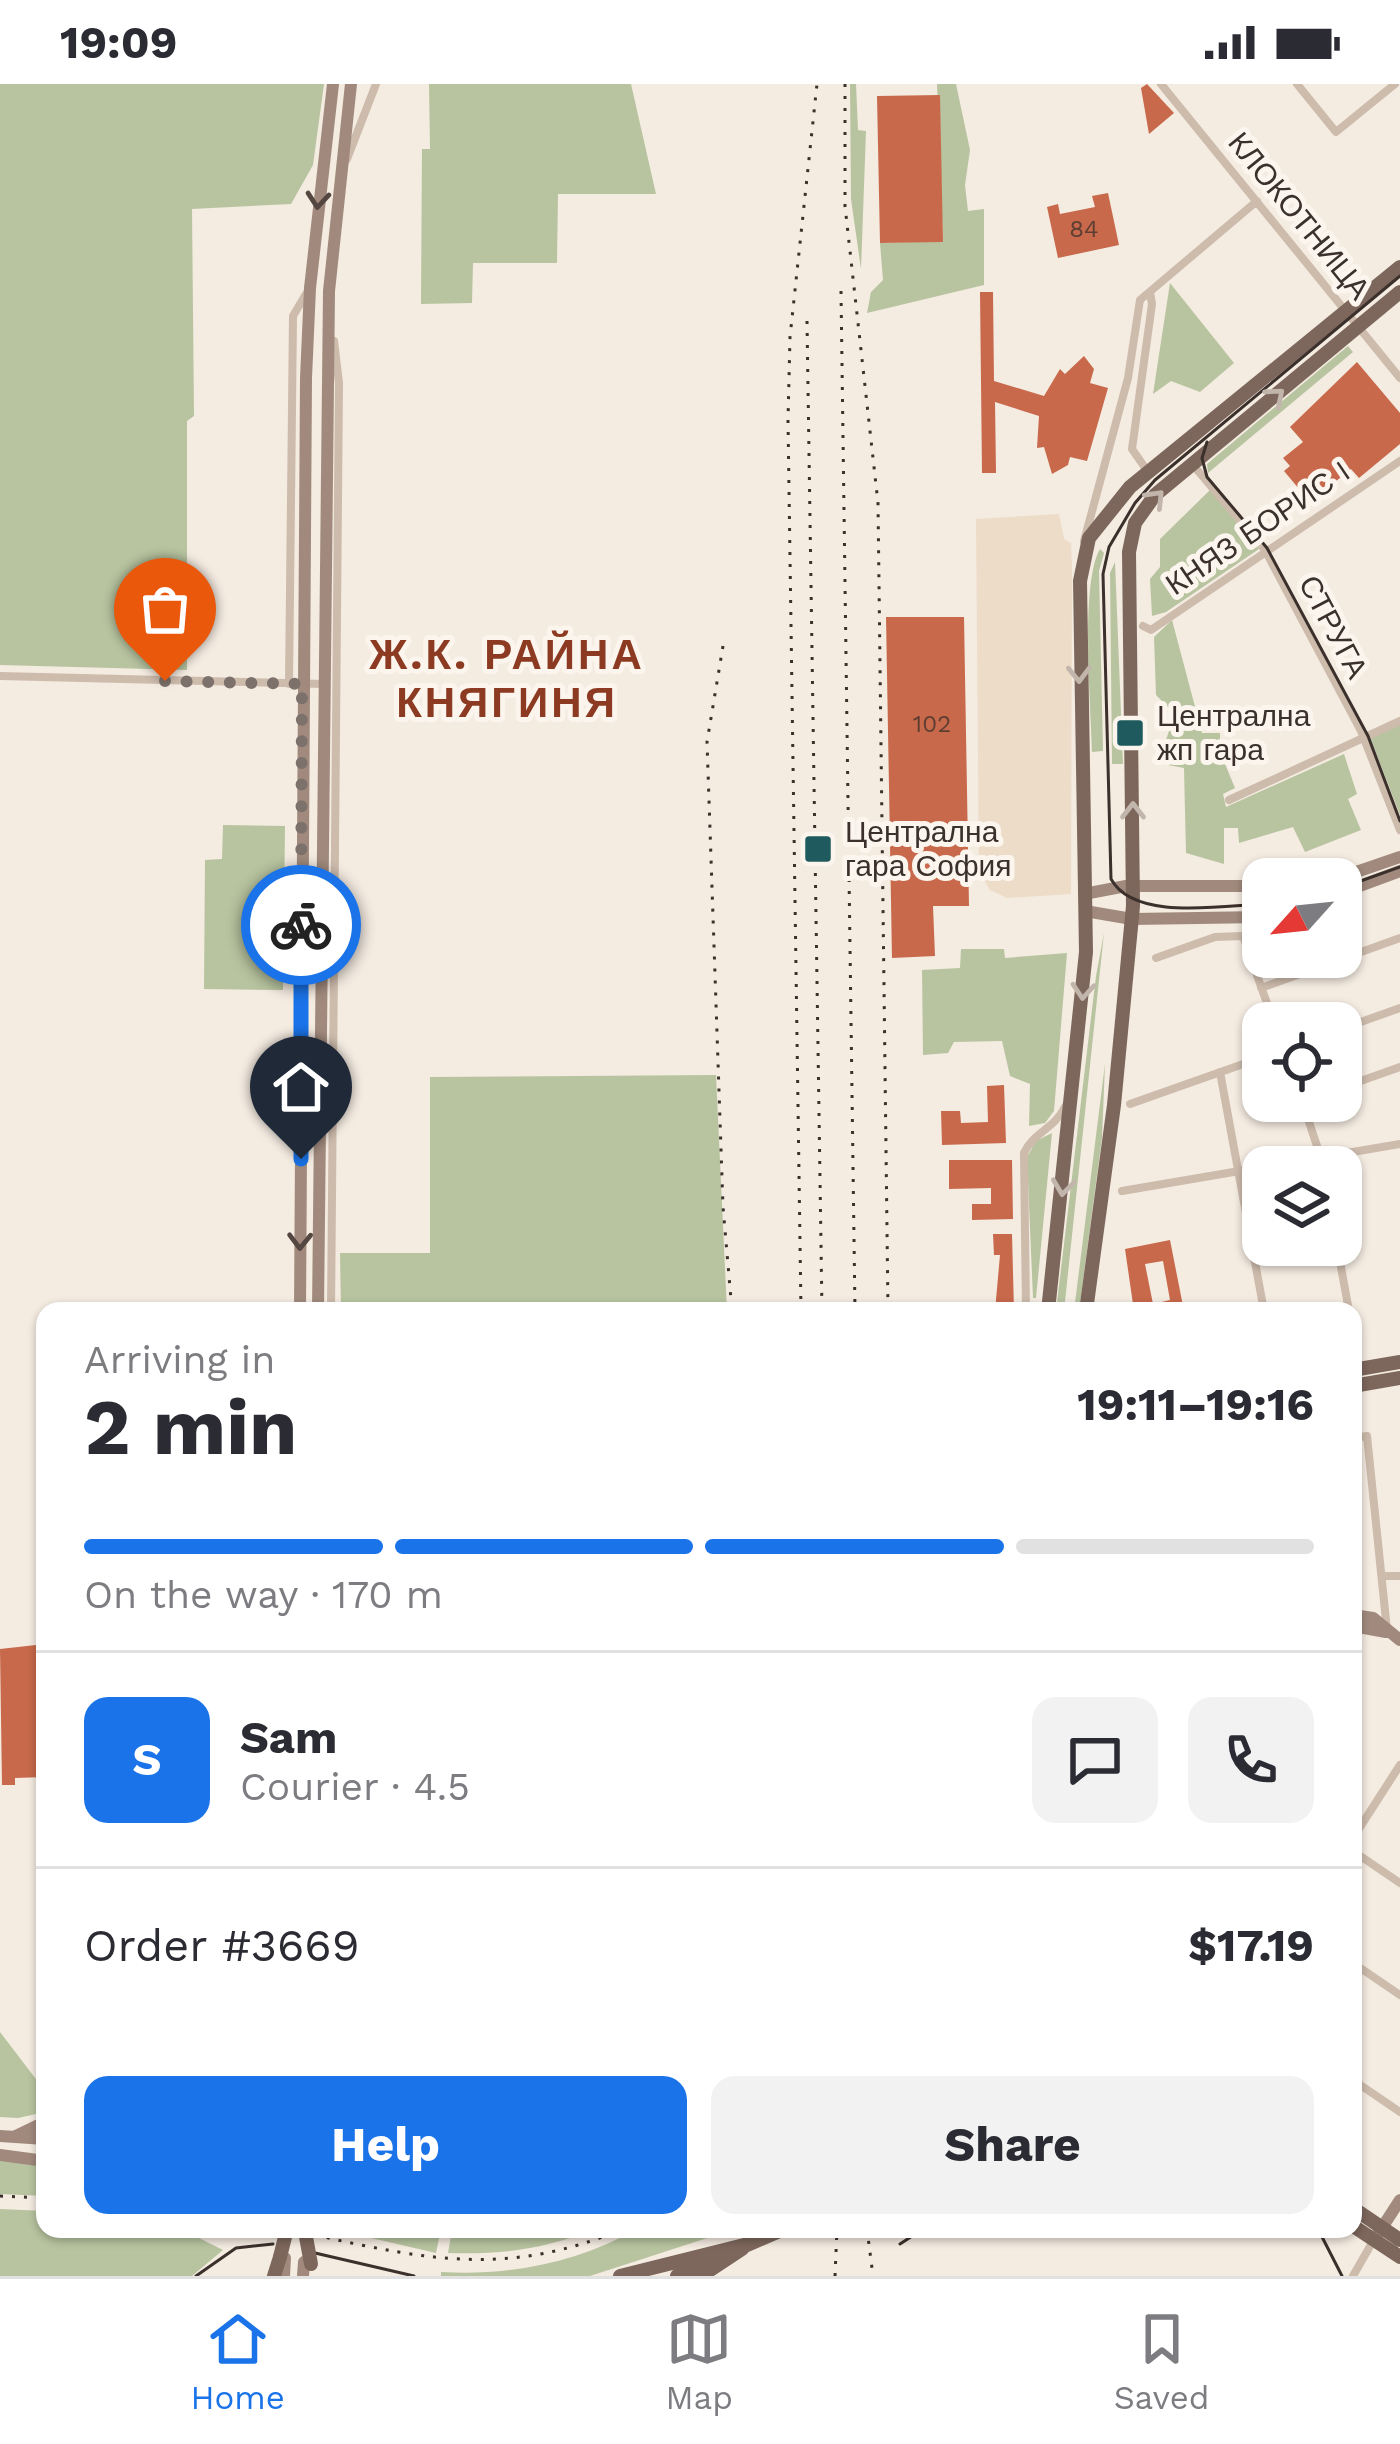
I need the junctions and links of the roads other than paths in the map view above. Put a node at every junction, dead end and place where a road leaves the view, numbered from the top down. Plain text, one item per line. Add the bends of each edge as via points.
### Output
1 (333, 84) edge
2 (351, 84) edge
3 (376, 84) edge
4 (1161, 84) edge
5 (1297, 84) edge
6 (1395, 84) edge
7 (338, 183) junction
8 (1257, 201) junction
9 (1400, 267) edge
10 (328, 291) junction
11 (1150, 292) junction
12 (1400, 292) edge
13 (1346, 311) junction
14 (1358, 327) junction
15 (1400, 378) edge
16 (1400, 461) edge
17 (1193, 465) junction
18 (1148, 472) junction
19 (1264, 550) junction
20 (1083, 557) junction
21 (1143, 626) dead end
22 (0, 676) edge
23 (296, 684) junction
24 (323, 684) junction
25 (1400, 721) edge
26 (1366, 737) junction
27 (1229, 800) dead end
28 (1400, 830) edge
29 (1400, 857) edge
30 (1362, 870) edge
31 (1400, 871) edge
32 (1362, 885) edge
33 (1133, 886) junction
34 (1242, 886) edge
35 (1084, 894) junction
36 (1085, 911) junction
37 (1242, 917) edge
38 (1132, 919) junction
39 (1400, 938) edge
40 (1156, 958) dead end
41 (1262, 988) junction
42 (1267, 1002) edge
43 (1400, 1008) edge
44 (1362, 1022) edge
45 (1242, 1064) edge
46 (1400, 1067) edge
47 (1077, 1071) junction
48 (1220, 1072) junction
49 (1362, 1081) edge
50 (1130, 1104) dead end
51 (1400, 1144) edge
52 (1362, 1153) edge
53 (1242, 1171) edge
54 (1238, 1172) junction
55 (1122, 1191) dead end
56 (1341, 1266) edge
57 (300, 1302) edge
58 (318, 1302) edge
59 (331, 1302) edge
60 (1026, 1302) edge
61 (1049, 1302) edge
62 (1087, 1302) edge
63 (1262, 1302) edge
64 (1347, 1302) edge
65 (1400, 1362) edge
66 (1362, 1368) edge
67 (1400, 1378) edge
68 (1362, 1384) edge
69 (1362, 1437) edge
70 (1382, 1576) junction
71 (1400, 1576) edge
72 (1362, 1616) edge
73 (1362, 1628) edge
74 (1394, 1636) edge
75 (1400, 1766) edge
76 (1362, 1824) edge
77 (1362, 1857) edge
78 (1400, 1883) edge
79 (1362, 1969) edge
80 (1400, 1995) edge
81 (1362, 2086) edge
82 (1400, 2112) edge
83 (36, 2125) edge
84 (6, 2137) edge
85 (36, 2139) edge
86 (0, 2155) edge
87 (36, 2160) edge
88 (1400, 2200) edge
89 (1362, 2217) edge
90 (1362, 2229) edge
91 (1378, 2234) junction
92 (285, 2238) edge
93 (306, 2238) edge
94 (763, 2238) edge
95 (1400, 2240) edge
96 (752, 2243) junction
97 (1400, 2257) edge
98 (282, 2258) junction
99 (308, 2270) edge
100 (274, 2276) edge
101 (284, 2276) edge
102 (620, 2276) edge
103 (676, 2276) edge
104 (701, 2276) edge
105 (1353, 2276) edge

1 -> 23 main road via 310,288
2 - 7 main road
3 - 7 street
4 - 8 street, КЛОКОТНИЦА
5 - 6 street via 1336,132
7 - 10 main road
8 - 11 street
8 - 13 street, КЛОКОТНИЦА
9 - 13 main road
10 - 24 main road
10 - 59 street via 336,361
11 - 18 street via 1132,449
11 - 20 street via 1140,300
12 - 14 main road
13 - 14 street, КЛОКОТНИЦА
13 - 18 main road
14 - 15 street, КЛОКОТНИЦА
17 -> 14 main road
16 - 19 street, КНЯЗ БОРИС I
17 - 19 street, СТРУГА
33 -> 17 main road via 1129,552 1145,508
18 - 20 main road via 1096,525
19 - 21 street, КНЯЗ БОРИС I via 1151,630
19 - 26 street, СТРУГА
20 -> 35 main road
22 - 23 street
23 - 24 street
23 -> 57 main road
24 - 58 main road
25 - 26 street
26 - 27 street
26 - 28 street, СТРУГА
29 - 30 main road
31 - 32 main road
33 - 34 main road
33 - 35 main road
33 - 38 main road
35 - 36 main road
36 - 38 main road
36 -> 47 main road
37 - 38 main road
38 - 62 main road
39 - 41 street
40 - 41 street via 1243,936
41 - 42 street
43 - 44 street
45 - 48 street
46 - 49 street
47 - 60 street via 1063,1112 1024,1153
47 -> 61 main road
48 - 50 street
48 - 54 street
51 - 52 street
53 - 54 street
54 - 55 street
54 - 63 street
56 - 64 street
65 - 66 main road
67 - 68 main road
69 - 70 street
70 - 71 street
70 - 74 street
72 - 74 main road
73 - 74 main road
75 - 76 street
77 - 78 street
79 - 80 street
81 - 82 street
83 - 84 main road
84 - 85 main road
86 - 87 main road
88 - 91 main road
89 - 91 main road
90 - 91 main road
91 - 95 main road
91 - 97 main road
91 - 105 street
92 - 98 main road, bridge
93 - 99 main road, bridge
94 - 96 main road
96 - 102 main road
96 - 103 main road
96 - 104 main road
98 - 100 main road
98 - 101 main road

